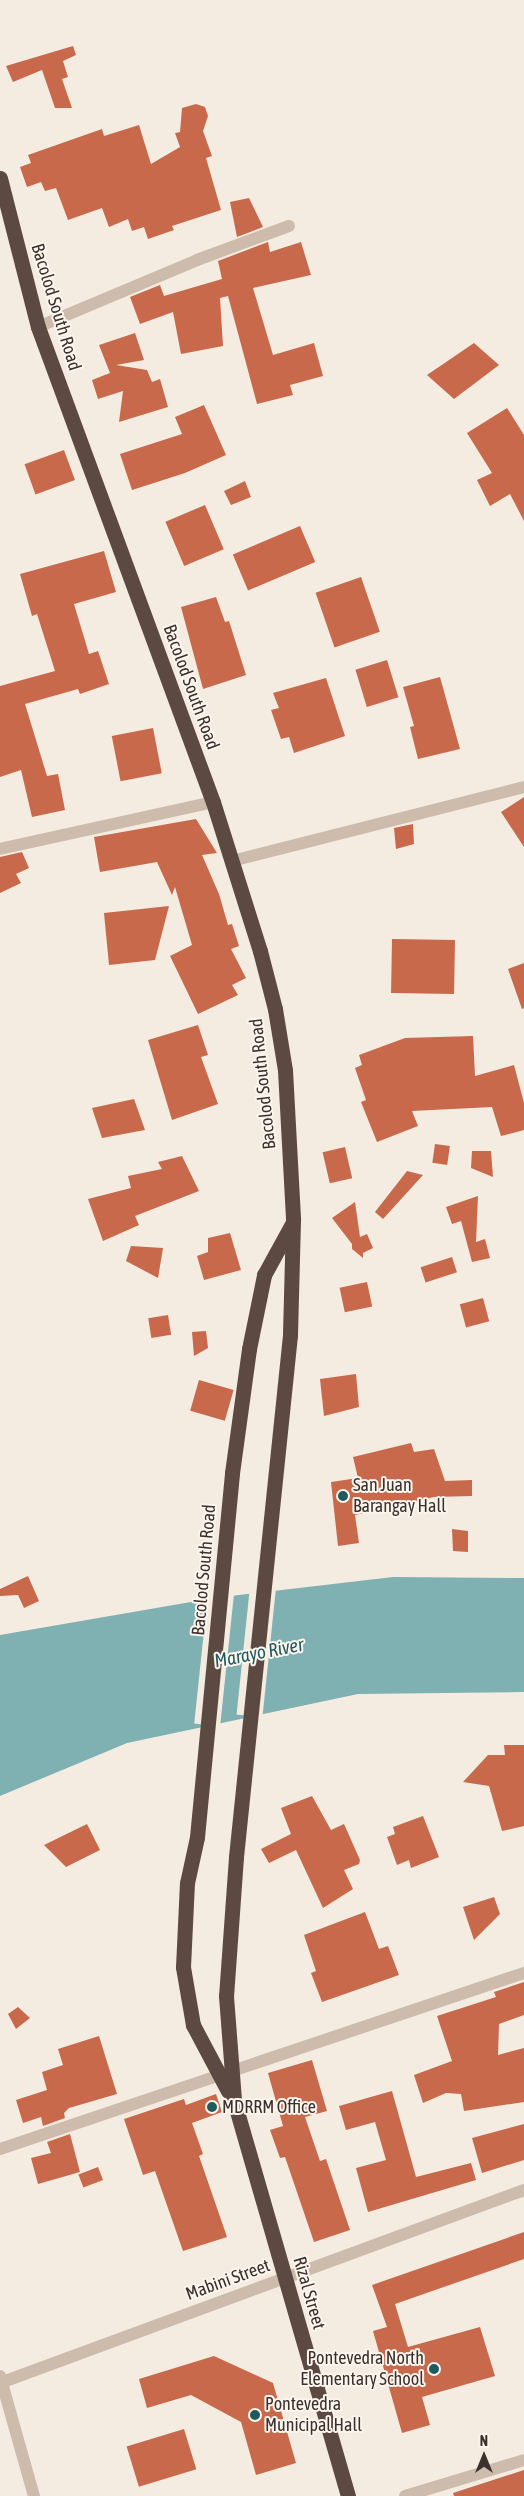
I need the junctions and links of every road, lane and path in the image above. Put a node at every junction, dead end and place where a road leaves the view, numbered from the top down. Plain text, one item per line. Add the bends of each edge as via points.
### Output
1 (0, 178) edge
2 (289, 226) dead end
3 (38, 327) junction
4 (524, 788) edge
5 (214, 802) junction
6 (0, 849) edge
7 (232, 861) junction
8 (293, 1220) junction
9 (524, 1973) edge
10 (224, 2072) junction
11 (0, 2149) edge
12 (524, 2190) edge
13 (284, 2278) junction
14 (1, 2380) edge
15 (524, 2460) edge
16 (34, 2496) edge
17 (348, 2496) edge
18 (405, 2496) edge

1 - 3 highway, Bacolod South Road
2 - 3 street
3 - 5 highway, Bacolod South Road
4 - 7 street
5 - 6 street
5 - 7 highway, Bacolod South Road
7 - 8 highway, Bacolod South Road via 275,1009 284,1070
8 - 10 highway, Bacolod South Road via 290,1335 236,1856
8 - 10 highway, Bacolod South Road via 264,1275 248,1349 232,1473 198,1837 187,1883 183,1967 193,2025
9 - 10 street
10 - 11 street
10 - 13 highway, Rizal Street
12 - 13 street, Mabini Street
13 - 14 street, Mabini Street
13 - 17 highway, Rizal Street
14 - 16 street
15 - 18 street

